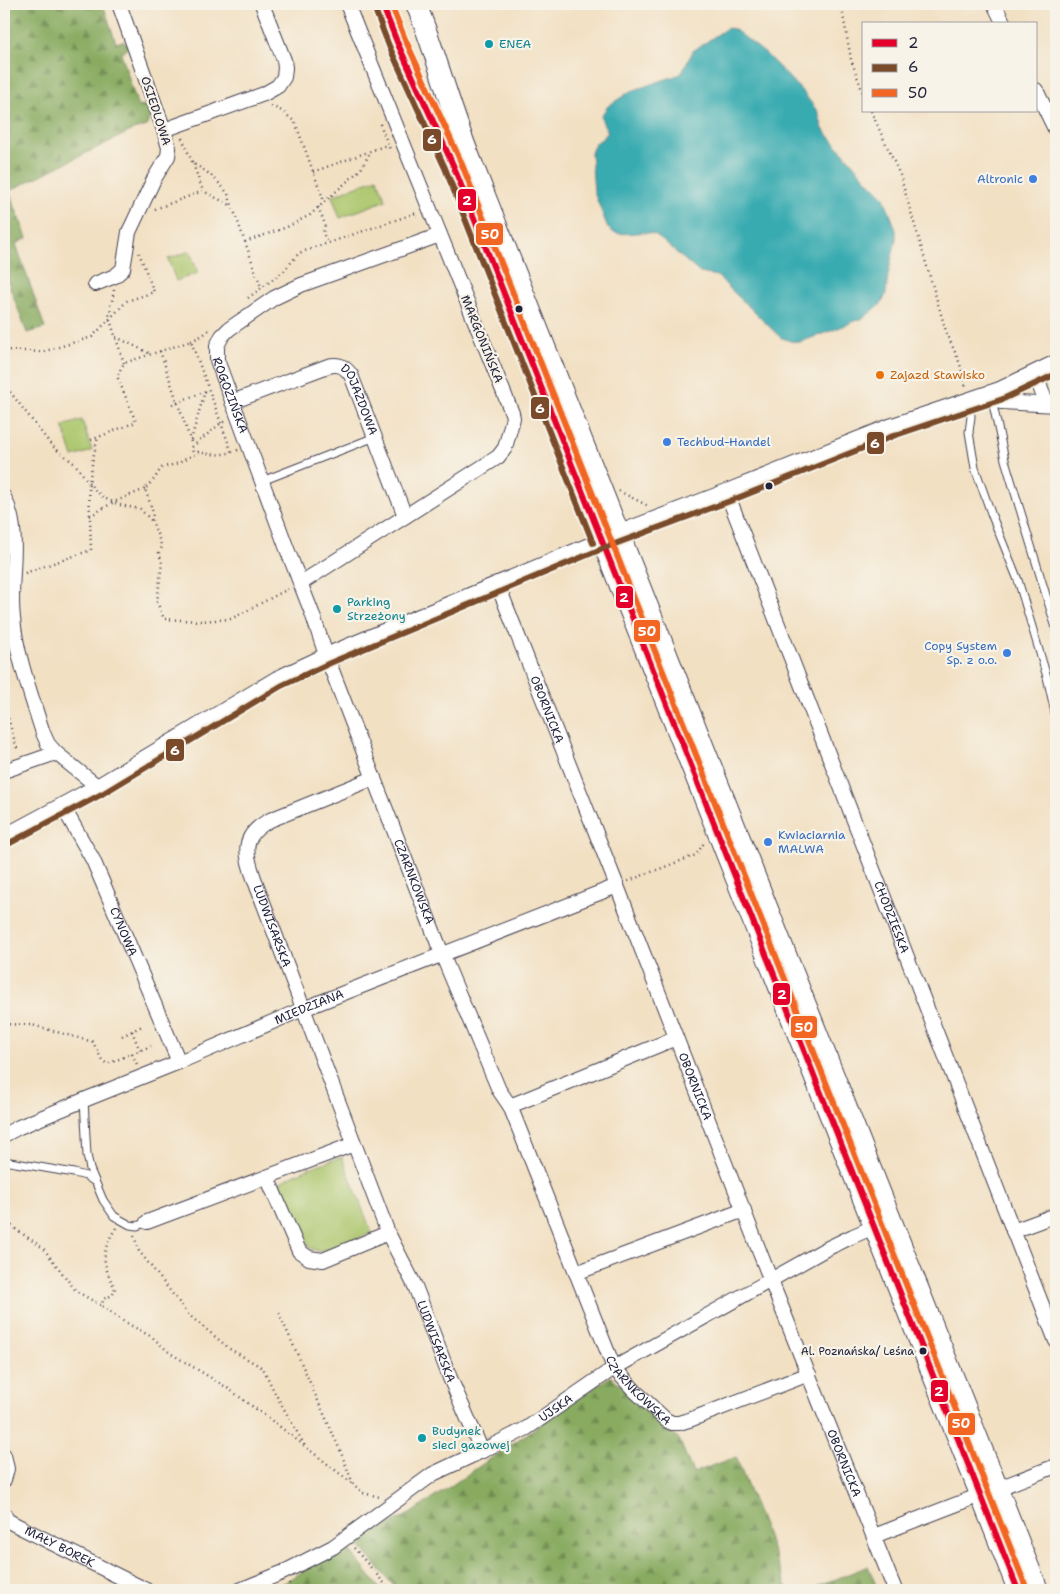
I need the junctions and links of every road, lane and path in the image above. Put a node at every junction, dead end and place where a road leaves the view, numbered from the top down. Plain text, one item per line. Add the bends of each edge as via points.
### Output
1 (119, 4) edge
2 (262, 4) edge
3 (347, 4) edge
4 (382, 4) edge
5 (416, 4) edge
6 (841, 4) edge
7 (994, 4) edge
8 (1003, 22) edge
9 (862, 90) edge
10 (1038, 94) edge
11 (258, 96) junction
12 (871, 112) edge
13 (170, 128) junction
14 (1056, 131) edge
15 (387, 145) dead end
16 (371, 151) junction
17 (193, 164) junction
18 (313, 172) junction
19 (203, 191) junction
20 (324, 202) junction
21 (232, 205) junction
22 (318, 207) junction
23 (137, 216) junction
24 (130, 230) junction
25 (440, 235) junction
26 (426, 240) junction
27 (245, 242) junction
28 (327, 244) junction
29 (116, 276) junction
30 (95, 284) dead end
31 (261, 287) junction
32 (245, 301) dead end
33 (110, 319) junction
34 (214, 326) dead end
35 (116, 337) junction
36 (191, 341) junction
37 (4, 350) edge
38 (160, 351) junction
39 (152, 354) junction
40 (124, 363) junction
41 (1050, 370) edge
42 (4, 384) edge
43 (209, 390) junction
44 (205, 391) junction
45 (981, 400) junction
46 (178, 402) junction
47 (232, 402) junction
48 (172, 404) dead end
49 (1053, 404) edge
50 (237, 416) junction
51 (221, 423) junction
52 (98, 437) junction
53 (375, 437) junction
54 (91, 440) dead end
55 (191, 442) junction
56 (248, 446) junction
57 (192, 447) junction
58 (232, 453) junction
59 (193, 454) junction
60 (262, 480) junction
61 (89, 484) junction
62 (145, 489) junction
63 (727, 493) junction
64 (4, 497) edge
65 (114, 502) junction
66 (90, 516) junction
67 (405, 516) junction
68 (152, 521) junction
69 (610, 537) junction
70 (14, 576) junction
71 (301, 583) junction
72 (497, 583) junction
73 (1056, 628) edge
74 (326, 655) junction
75 (4, 704) edge
76 (1056, 717) edge
77 (56, 753) junction
78 (20, 758) dead end
79 (4, 771) edge
80 (374, 778) junction
81 (97, 786) junction
82 (62, 805) junction
83 (4, 836) edge
84 (706, 838) dead end
85 (617, 886) junction
86 (442, 954) junction
87 (303, 1009) junction
88 (4, 1024) edge
89 (142, 1026) dead end
90 (132, 1030) junction
91 (122, 1036) dead end
92 (676, 1038) junction
93 (151, 1046) dead end
94 (140, 1051) junction
95 (132, 1054) junction
96 (179, 1062) junction
97 (140, 1071) dead end
98 (84, 1100) junction
99 (510, 1106) junction
100 (4, 1136) edge
101 (354, 1144) junction
102 (4, 1161) edge
103 (267, 1178) junction
104 (95, 1182) junction
105 (744, 1210) junction
106 (1056, 1215) edge
107 (4, 1219) edge
108 (121, 1220) junction
109 (147, 1222) joint
110 (130, 1225) junction
111 (874, 1227) junction
112 (1014, 1231) junction
113 (388, 1233) junction
114 (576, 1273) junction
115 (771, 1281) junction
116 (102, 1306) junction
117 (279, 1312) dead end
118 (1056, 1341) edge
119 (614, 1368) junction
120 (809, 1374) junction
121 (305, 1447) junction
122 (482, 1451) junction
123 (4, 1455) edge
124 (1056, 1466) edge
125 (4, 1480) edge
126 (353, 1484) junction
127 (989, 1492) junction
128 (387, 1495) dead end
129 (4, 1514) edge
130 (874, 1536) junction
131 (346, 1537) junction
132 (146, 1590) edge
133 (240, 1590) edge
134 (390, 1590) edge
135 (895, 1590) edge
136 (1018, 1590) edge
137 (1038, 1590) edge

1 - 13 street, OSIEDLOWA
2 - 11 street via 285,68 278,86
3 - 25 street, MARGONIŃSKA
4 - 69 main road
5 - 69 main road via 464,144
6 - 9 path via 851,59
7 - 8 street
10 - 14 street
11 - 13 street
11 - 18 path via 295,122
12 - 45 path via 900,175 965,385
13 - 17 path
13 - 23 street, OSIEDLOWA via 168,156
15 - 16 path
16 - 18 path
16 - 20 path via 361,169
17 - 19 path
17 - 21 path via 221,186
18 - 20 path
19 - 21 path
19 - 23 path
20 - 22 path
21 - 27 path
22 - 27 path via 287,227
22 - 28 path
23 - 24 street, OSIEDLOWA
24 - 29 street, OSIEDLOWA via 124,266
24 - 33 path via 154,292 127,302
25 - 26 street, ROGOZIŃSKA
25 - 67 street, MARGONIŃSKA via 513,418 505,448 498,457
26 - 28 path via 416,213
26 - 47 street, ROGOZIŃSKA via 301,285 274,298 229,329 216,351
27 - 31 path
28 - 31 path via 299,253 284,271
29 - 30 street
29 - 33 path
31 - 32 path
33 - 35 path
33 - 37 path via 92,337 42,352
34 - 36 path
35 - 39 path
35 - 40 path
36 - 38 path
36 - 43 path
38 - 39 path
38 - 46 path
39 - 40 path
40 - 52 path via 117,376 136,422
41 - 45 street
41 - 49 street via 1040,388
42 - 61 path via 52,446 75,464
43 - 44 path
43 - 51 path
44 - 46 path
44 - 55 path
45 - 49 street
45 - 63 street via 890,428
45 - 73 lane via 1005,460
45 - 76 lane via 971,417 969,432 975,468 1018,580
46 - 48 path
46 - 55 path
47 - 50 street, ROGOZIŃSKA
47 - 53 street, DOJAZDOWA via 328,366 341,365 351,375
50 - 51 path
50 - 56 street, ROGOZIŃSKA
51 - 57 path
51 - 58 path
52 - 54 path
52 - 61 path
53 - 60 lane
53 - 67 street, DOJAZDOWA
55 - 57 path
56 - 58 path
56 - 60 street, ROGOZIŃSKA
57 - 59 path
58 - 59 path via 216,456
59 - 62 path via 179,463 161,468
60 - 71 street, ROGOZIŃSKA
61 - 65 path via 104,498
61 - 66 path
62 - 65 path
62 - 68 path via 153,512
63 - 69 street
63 - 112 street, CHODZIESKA
64 - 70 street via 13,528
65 - 66 path
65 - 68 path via 140,509
66 - 70 path via 90,550
67 - 71 street, MARGONIŃSKA
68 - 71 path via 162,547 157,602 164,619 231,619
69 - 72 street
69 - 111 main road
69 - 127 main road
70 - 77 street via 12,611 18,647 43,733
71 - 74 street, ROGOZIŃSKA
72 - 74 street
72 - 85 street, OBORNICKA
74 - 80 street, CZARNKOWSKA
74 - 81 street via 277,678
75 - 78 path
77 - 79 street
77 - 81 street
80 - 86 street, CZARNKOWSKA
80 - 87 street, LUDWISARSKA via 270,820 260,825 249,838 250,868
81 - 82 street
82 - 83 street
82 - 96 street, CYNOWA via 93,860
84 - 85 path via 696,855
85 - 86 street, MIEDZIANA
85 - 92 street, OBORNICKA
86 - 87 street, MIEDZIANA
86 - 99 street, CZARNKOWSKA via 499,1090
87 - 96 street, MIEDZIANA
87 - 101 street, LUDWISARSKA
88 - 95 path via 32,1025 93,1042 107,1064
89 - 90 path
90 - 91 path
90 - 94 path
92 - 99 street
92 - 105 street, OBORNICKA
93 - 94 path
94 - 95 path
95 - 97 path
96 - 98 street, MIEDZIANA
98 - 100 street, MIEDZIANA
98 - 104 lane via 87,1155
99 - 114 street, CZARNKOWSKA
101 - 103 street
101 - 113 street, LUDWISARSKA
102 - 104 lane via 74,1173
103 - 109 street
103 - 113 street via 299,1251 309,1258 323,1260
104 - 108 lane via 108,1208
105 - 114 street
105 - 115 street, OBORNICKA
106 - 112 street
107 - 116 path via 43,1248 76,1291
108 - 110 lane
108 - 116 path via 105,1249 103,1260 115,1288 113,1295 103,1299
109 - 110 lane
110 - 121 path via 139,1251 189,1315 230,1349 263,1368
111 - 115 street, UJSKA via 824,1250
111 - 127 main road
112 - 118 street, CHODZIESKA
113 - 122 street, LUDWISARSKA via 415,1286
114 - 119 street, CZARNKOWSKA
115 - 119 street, UJSKA
115 - 120 street, OBORNICKA
116 - 121 path via 226,1387
117 - 126 path
119 - 120 street, CZARNKOWSKA via 660,1416 672,1423 692,1419
119 - 122 street, UJSKA via 527,1428
120 - 130 street, OBORNICKA
121 - 126 path
122 - 131 street, UJSKA via 433,1474
123 - 125 street via 7,1470
124 - 127 street
126 - 128 path via 363,1493 378,1497
127 - 130 street
127 - 136 main road
127 - 137 main road
129 - 132 street, MAŁY BOREK via 14,1524
130 - 135 street, OBORNICKA
131 - 133 street, UJSKA via 284,1572
131 - 134 path

